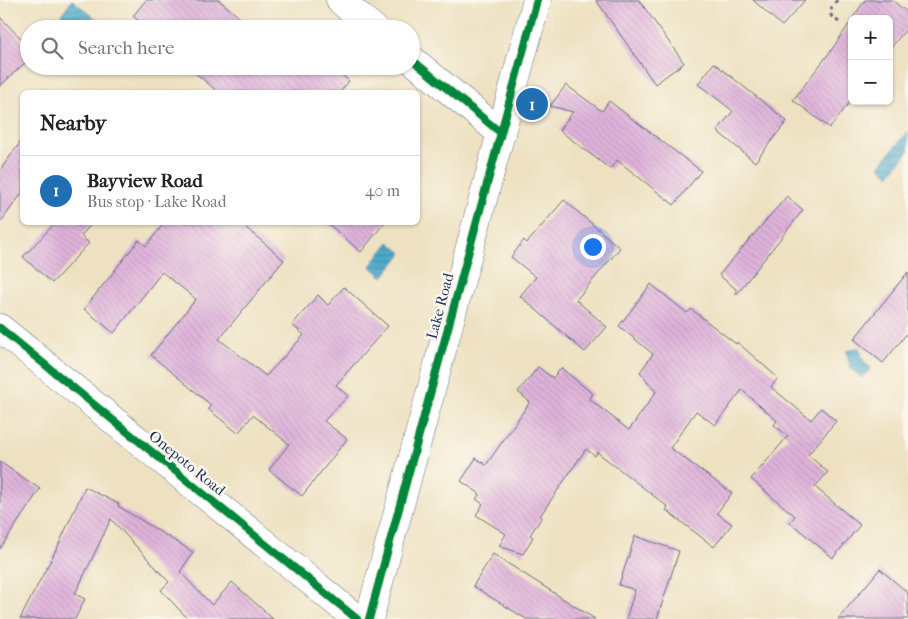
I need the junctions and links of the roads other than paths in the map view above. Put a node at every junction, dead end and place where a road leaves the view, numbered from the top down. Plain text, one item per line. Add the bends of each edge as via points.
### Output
1 (340, 0) edge
2 (537, 0) edge
3 (363, 20) edge
4 (420, 66) edge
5 (501, 133) junction
6 (0, 328) edge
7 (357, 619) edge
8 (369, 619) edge

1 - 3 main road
2 - 5 main road, Lake Road
4 - 5 main road
5 - 8 main road, Lake Road
6 - 7 main road, Onepoto Road

